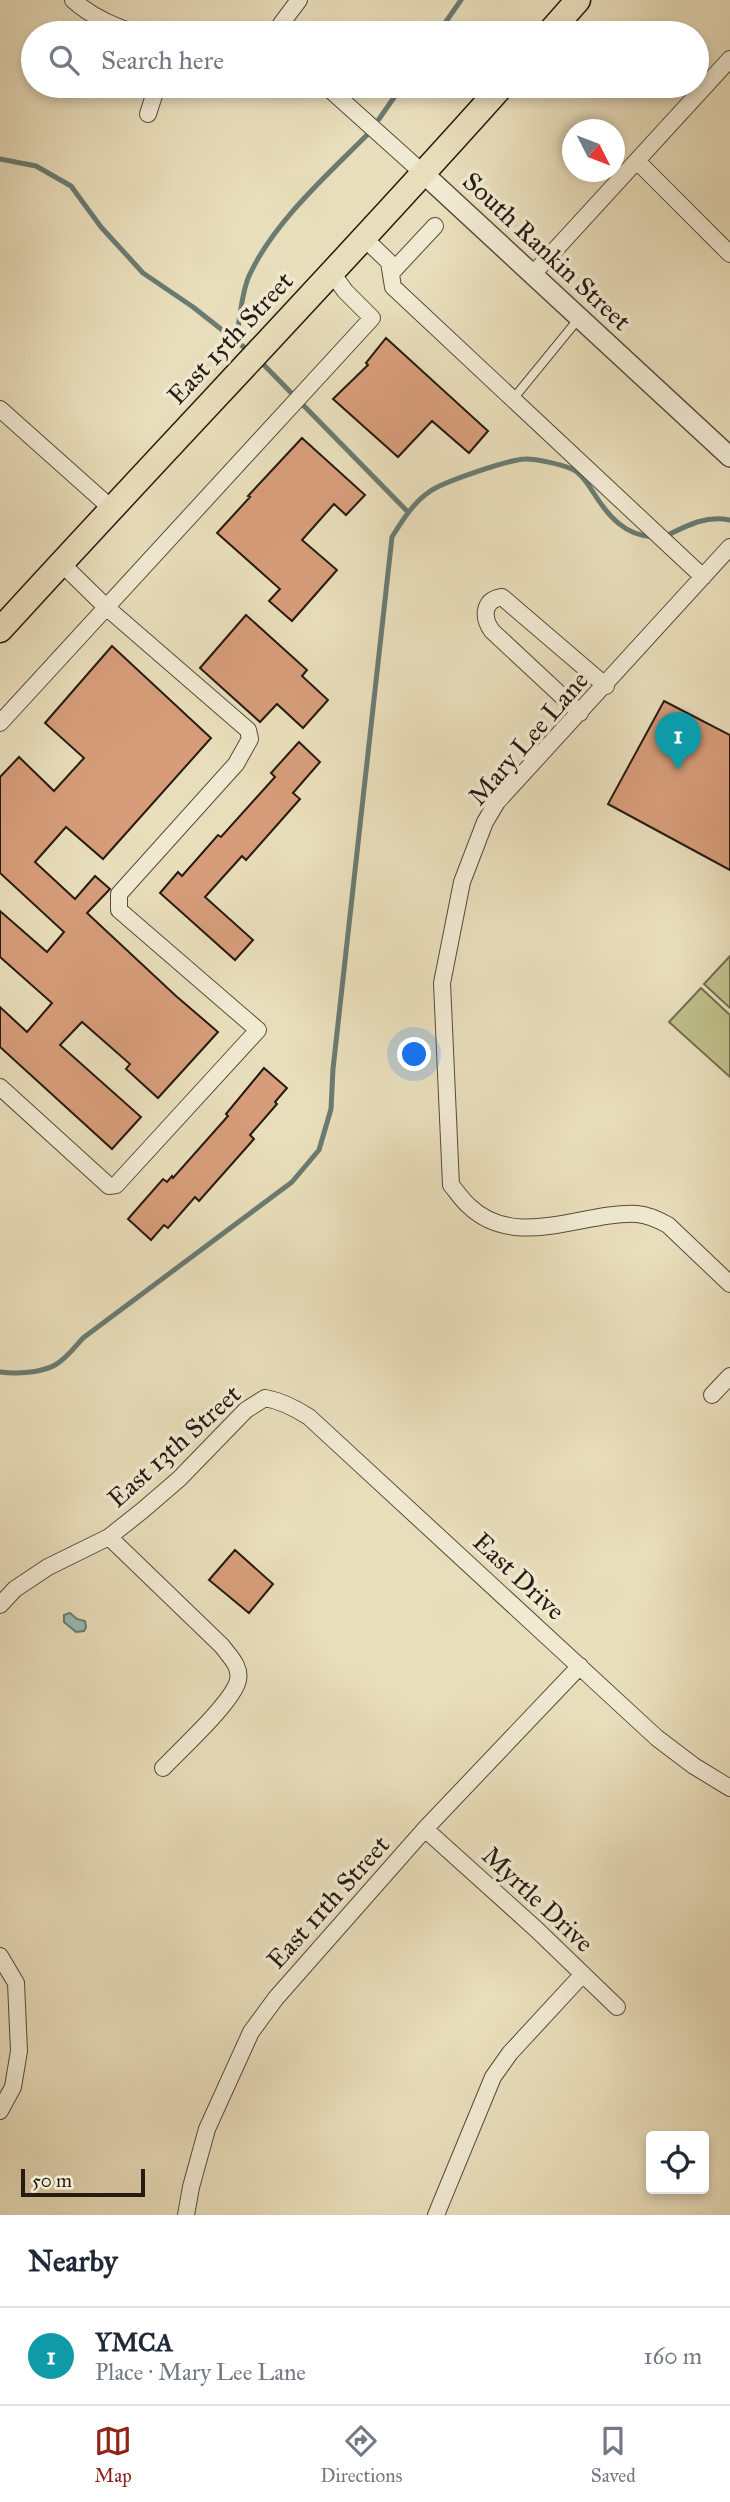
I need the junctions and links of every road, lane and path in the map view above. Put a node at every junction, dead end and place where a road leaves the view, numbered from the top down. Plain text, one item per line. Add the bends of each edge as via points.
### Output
1 (73, 0) edge
2 (299, 0) edge
3 (578, 0) edge
4 (101, 21) edge
5 (283, 21) edge
6 (560, 21) edge
7 (730, 60) edge
8 (709, 83) edge
9 (153, 98) edge
10 (342, 98) edge
11 (491, 98) edge
12 (695, 98) edge
13 (148, 114) dead end
14 (637, 161) junction
15 (424, 174) junction
16 (435, 226) dead end
17 (364, 238) junction
18 (730, 254) edge
19 (392, 272) junction
20 (332, 273) junction
21 (533, 274) junction
22 (580, 317) junction
23 (513, 400) junction
24 (0, 409) edge
25 (730, 457) edge
26 (111, 508) junction
27 (730, 547) edge
28 (61, 563) junction
29 (703, 577) junction
30 (106, 607) junction
31 (0, 630) edge
32 (606, 686) junction
33 (580, 713) junction
34 (0, 723) edge
35 (0, 1087) edge
36 (730, 1284) edge
37 (730, 1376) edge
38 (712, 1395) dead end
39 (276, 1400) joint
40 (109, 1537) junction
41 (0, 1605) edge
42 (580, 1666) junction
43 (163, 1768) dead end
44 (730, 1788) edge
45 (425, 1829) junction
46 (0, 1956) edge
47 (583, 1974) junction
48 (617, 2007) dead end
49 (0, 2111) edge
50 (187, 2215) edge
51 (436, 2215) edge

1 - 4 street
2 - 5 street
3 - 6 main road
7 - 8 street
9 - 13 street
10 - 15 street, South Rankin Street
11 - 15 main road, East 15th Street
12 - 14 street
14 - 18 street
14 - 21 street
15 - 17 main road, East 15th Street
15 - 21 street, South Rankin Street
16 - 19 street
17 - 19 street via 389,262
17 - 20 main road, East 15th Street
19 - 23 street via 393,287
20 - 26 main road, East 15th Street
20 - 30 street via 372,318
21 - 22 street, South Rankin Street
22 - 23 lane
22 - 25 street, South Rankin Street
23 - 29 street
24 - 26 street
26 - 28 main road, East 15th Street
27 - 29 street, Mary Lee Lane
28 - 30 street
28 - 31 main road, East 15th Street
29 - 32 street, Mary Lee Lane
30 - 34 street
30 - 35 street via 248,730 250,739 236,764 119,894 119,909 258,1030 116,1185 109,1186
32 - 33 street, Mary Lee Lane
32 - 33 street via 502,597 487,604 484,613 492,631
33 - 36 street, Mary Lee Lane via 497,802 462,882 442,983 451,1185 488,1219 518,1228 620,1215 655,1219 668,1225
37 - 38 street
39 - 40 street, East 13th Street via 265,1398 246,1410 179,1479
39 - 42 street, East Drive via 309,1417
40 - 41 street, East 13th Street via 48,1567
40 - 43 street via 236,1664 238,1679 230,1697
42 - 44 street, East Drive via 657,1738
42 - 45 street, East 11th Street
45 - 47 street, Myrtle Drive
45 - 50 street, East 11th Street via 251,2032 206,2129
46 - 49 street via 16,1983 19,2051 13,2087
47 - 48 street, Myrtle Drive
47 - 51 street via 493,2077

